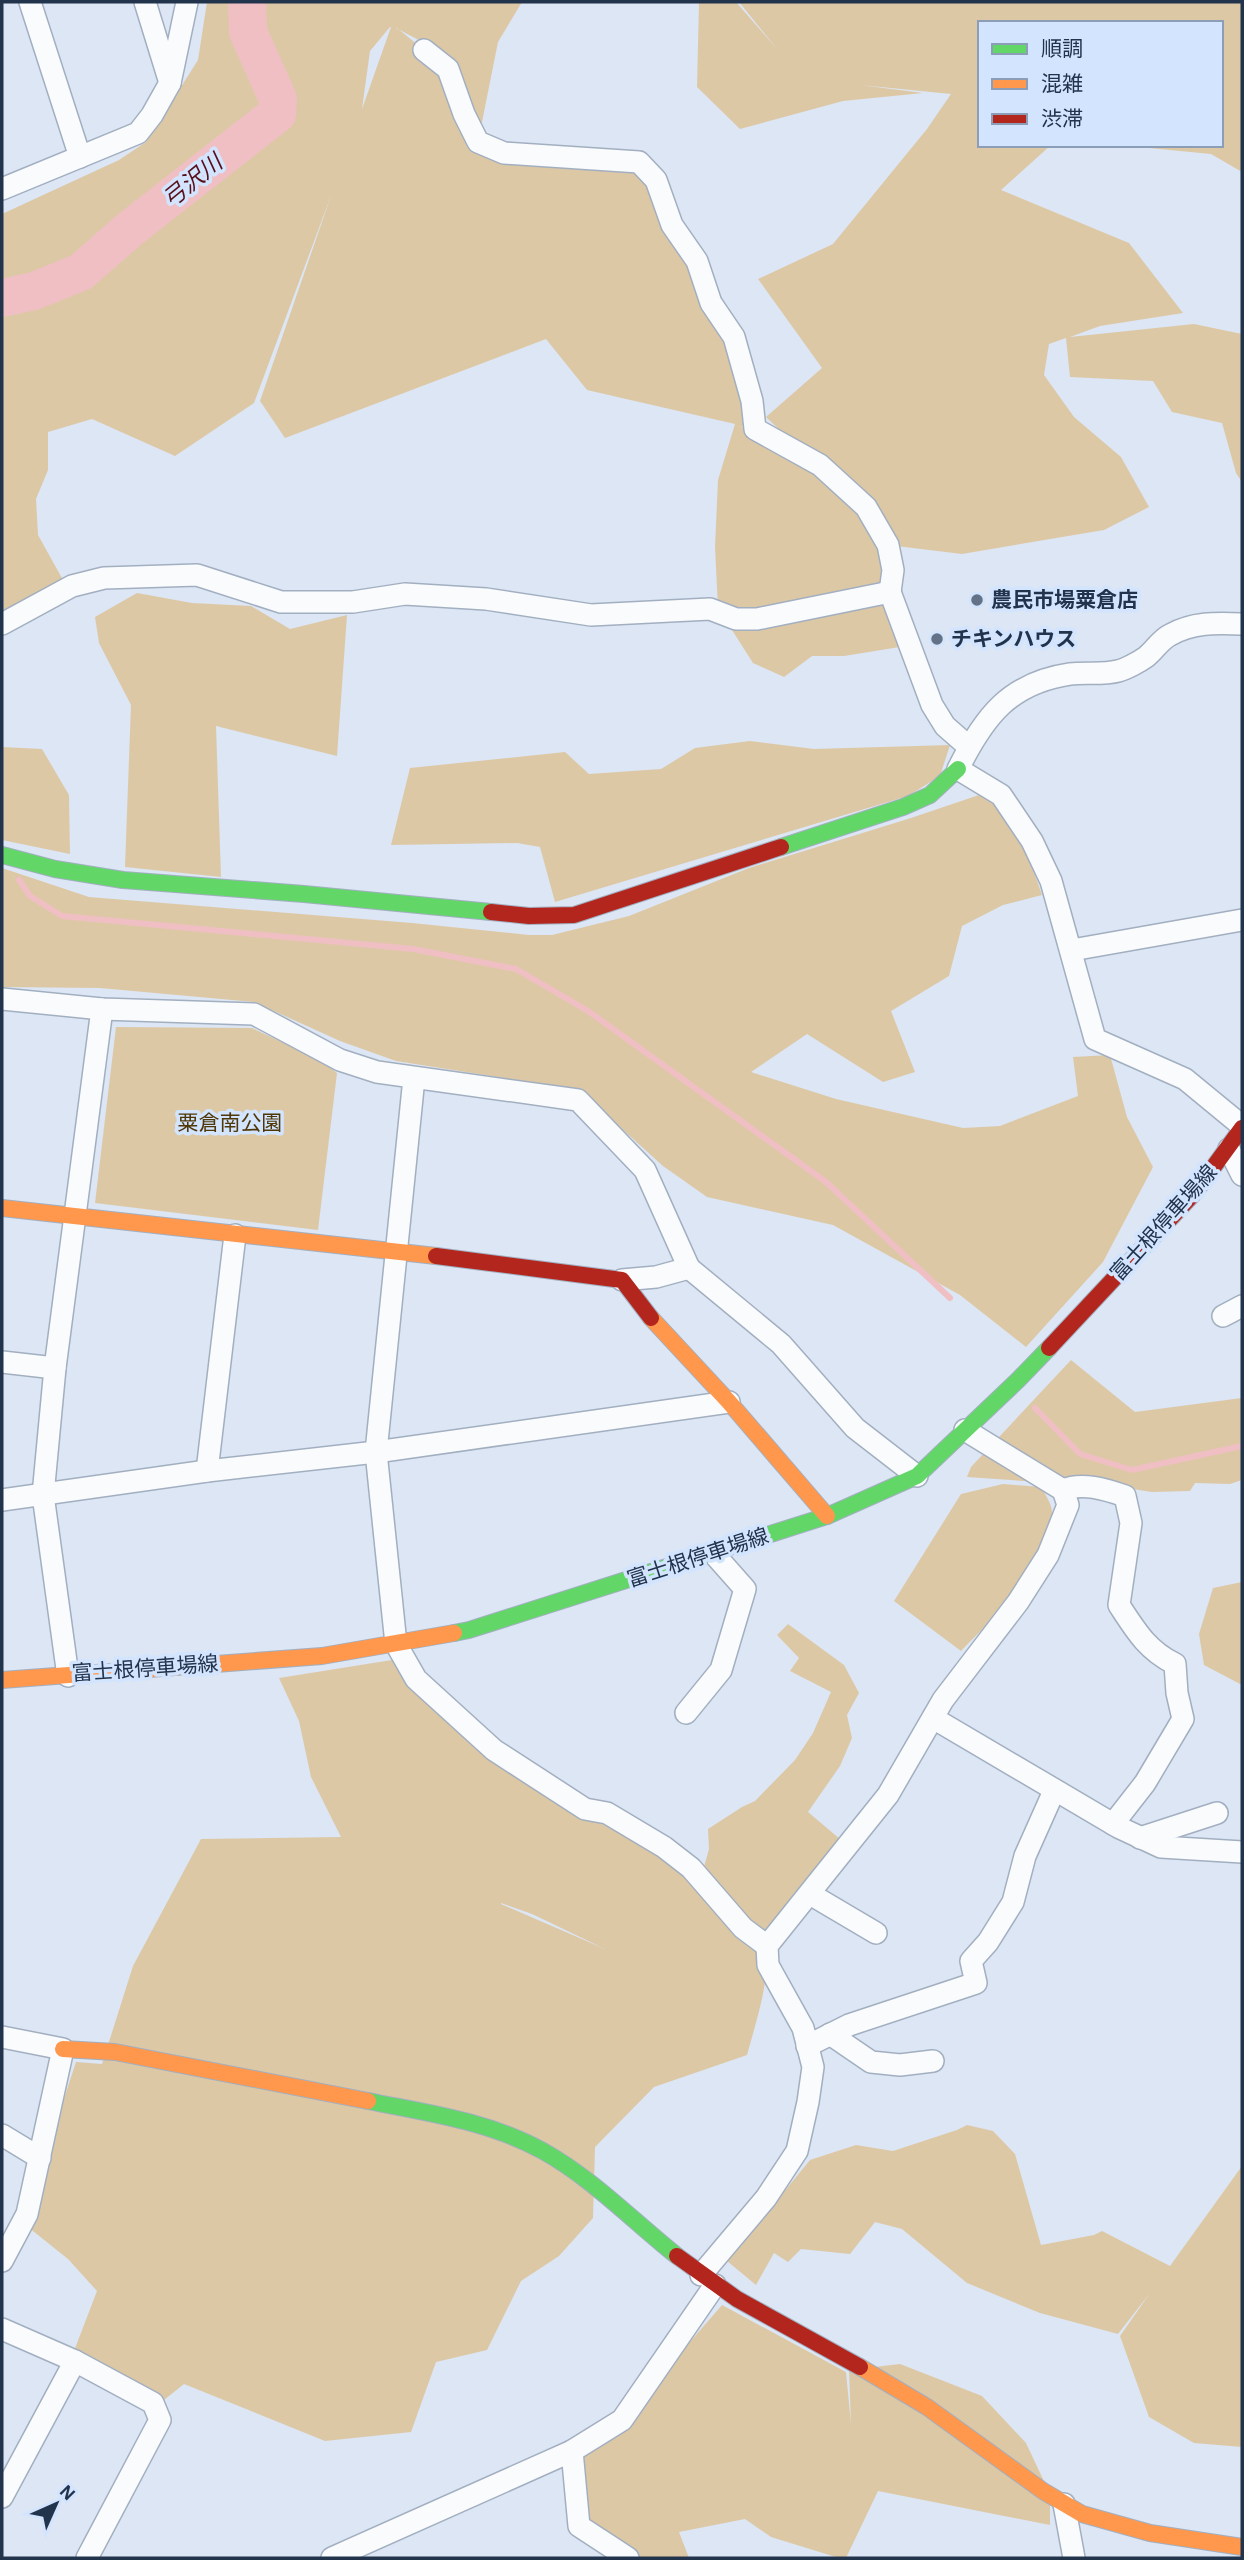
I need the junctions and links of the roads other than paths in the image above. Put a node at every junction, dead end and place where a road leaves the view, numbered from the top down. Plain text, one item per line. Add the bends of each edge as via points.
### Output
1 (30, 2) edge
2 (145, 2) edge
3 (187, 2) edge
4 (425, 50) dead end
5 (170, 83) junction
6 (79, 157) junction
7 (2, 189) edge
8 (891, 592) junction
9 (2, 624) edge
10 (1242, 624) edge
11 (969, 747) junction
12 (958, 769) junction
13 (2, 855) edge
14 (1242, 920) edge
15 (1072, 950) junction
16 (2, 999) edge
17 (102, 1009) junction
18 (414, 1078) junction
19 (1242, 1127) edge
20 (1229, 1149) junction
21 (1242, 1175) edge
22 (2, 1208) edge
23 (75, 1217) junction
24 (235, 1236) junction
25 (397, 1251) junction
26 (689, 1268) junction
27 (622, 1280) junction
28 (1242, 1306) edge
29 (1223, 1316) dead end
30 (2, 1362) edge
31 (55, 1368) junction
32 (729, 1402) junction
33 (965, 1430) junction
34 (376, 1451) junction
35 (207, 1471) junction
36 (917, 1476) junction
37 (1063, 1490) junction
38 (43, 1494) junction
39 (2, 1500) edge
40 (828, 1516) junction
41 (715, 1553) junction
42 (396, 1644) junction
43 (68, 1676) junction
44 (2, 1679) edge
45 (685, 1713) dead end
46 (933, 1718) junction
47 (1054, 1791) junction
48 (1217, 1813) dead end
49 (1113, 1824) junction
50 (1140, 1838) junction
51 (1242, 1852) edge
52 (810, 1894) junction
53 (876, 1933) dead end
54 (767, 1946) junction
55 (830, 2034) junction
56 (2, 2037) edge
57 (807, 2046) junction
58 (64, 2049) junction
59 (933, 2060) dead end
60 (2, 2135) edge
61 (40, 2158) junction
62 (2, 2261) edge
63 (708, 2280) junction
64 (2, 2329) edge
65 (75, 2361) junction
66 (572, 2451) junction
67 (2, 2497) edge
68 (1064, 2504) junction
69 (1242, 2547) edge
70 (87, 2558) edge
71 (332, 2558) edge
72 (628, 2558) edge
73 (1074, 2558) edge

1 - 6 street
2 - 5 street
3 - 5 street
4 - 8 street via 448,69 478,142 504,153 639,162 656,180 672,225 697,261 712,303 734,337 755,429 820,465 866,507 888,545
5 - 6 street via 138,133
6 - 7 street
8 - 9 street via 757,619 736,619 710,608 591,615 486,599 405,594 353,602 281,602 197,575 104,578 72,586
8 - 11 street via 932,705 945,726
10 - 11 street via 1202,623 1168,635 1146,657 1118,671 1035,682 1007,698
11 - 12 street
12 - 13 street via 930,795 903,807 574,915 529,916 123,880
12 - 15 street via 1001,795 1032,841 1051,881
14 - 15 street
15 - 19 street via 1095,1039 1185,1079
16 - 17 street
17 - 18 street via 254,1014 340,1060
17 - 23 street
18 - 25 street
18 - 26 street via 578,1100 645,1170
19 - 20 street, 富士根停車場線
20 - 21 street
20 - 33 street, 富士根停車場線 via 1178,1211
22 - 23 street
23 - 24 street
23 - 31 street
24 - 25 street
24 - 35 street
25 - 27 street
25 - 34 street
26 - 27 street
26 - 36 street via 781,1344 855,1428
27 - 32 street via 647,1314
28 - 29 street
30 - 31 street
31 - 38 street
32 - 34 street
32 - 40 street
33 - 36 street, 富士根停車場線
33 - 37 street
34 - 35 street
34 - 42 street
35 - 38 street
36 - 40 street, 富士根停車場線
37 - 46 street via 1068,1505 1048,1555
37 - 49 street via 1075,1485 1125,1496 1131,1523 1119,1605 1156,1654 1174,1664 1183,1719
38 - 39 street
38 - 43 street
40 - 41 street, 富士根停車場線
41 - 42 street, 富士根停車場線 via 469,1630
41 - 45 street via 745,1589 721,1670
42 - 43 street, 富士根停車場線 via 322,1656
42 - 54 street via 415,1679 494,1750 585,1809 607,1813 664,1847 691,1868 743,1928
43 - 44 street, 富士根停車場線
46 - 47 street
46 - 52 street via 888,1795
47 - 49 street
47 - 55 street via 1025,1856 1013,1902 971,1961 976,1983
48 - 50 street
49 - 50 street
50 - 51 street via 1161,1847
52 - 53 street
52 - 54 street
54 - 57 street via 768,1965 803,2028
55 - 57 street
55 - 59 street via 871,2062 900,2065
56 - 58 street
57 - 63 street via 813,2067 797,2151
58 - 61 street
58 - 63 street via 115,2052 459,2119 503,2134 542,2151 593,2184
60 - 61 street
61 - 62 street via 27,2214
63 - 66 street via 622,2420
63 - 68 street via 805,2340 911,2396
64 - 65 street
65 - 67 street
65 - 70 street via 153,2403 160,2420
66 - 71 street
66 - 72 street via 579,2526
68 - 69 street via 1122,2526
68 - 73 street

